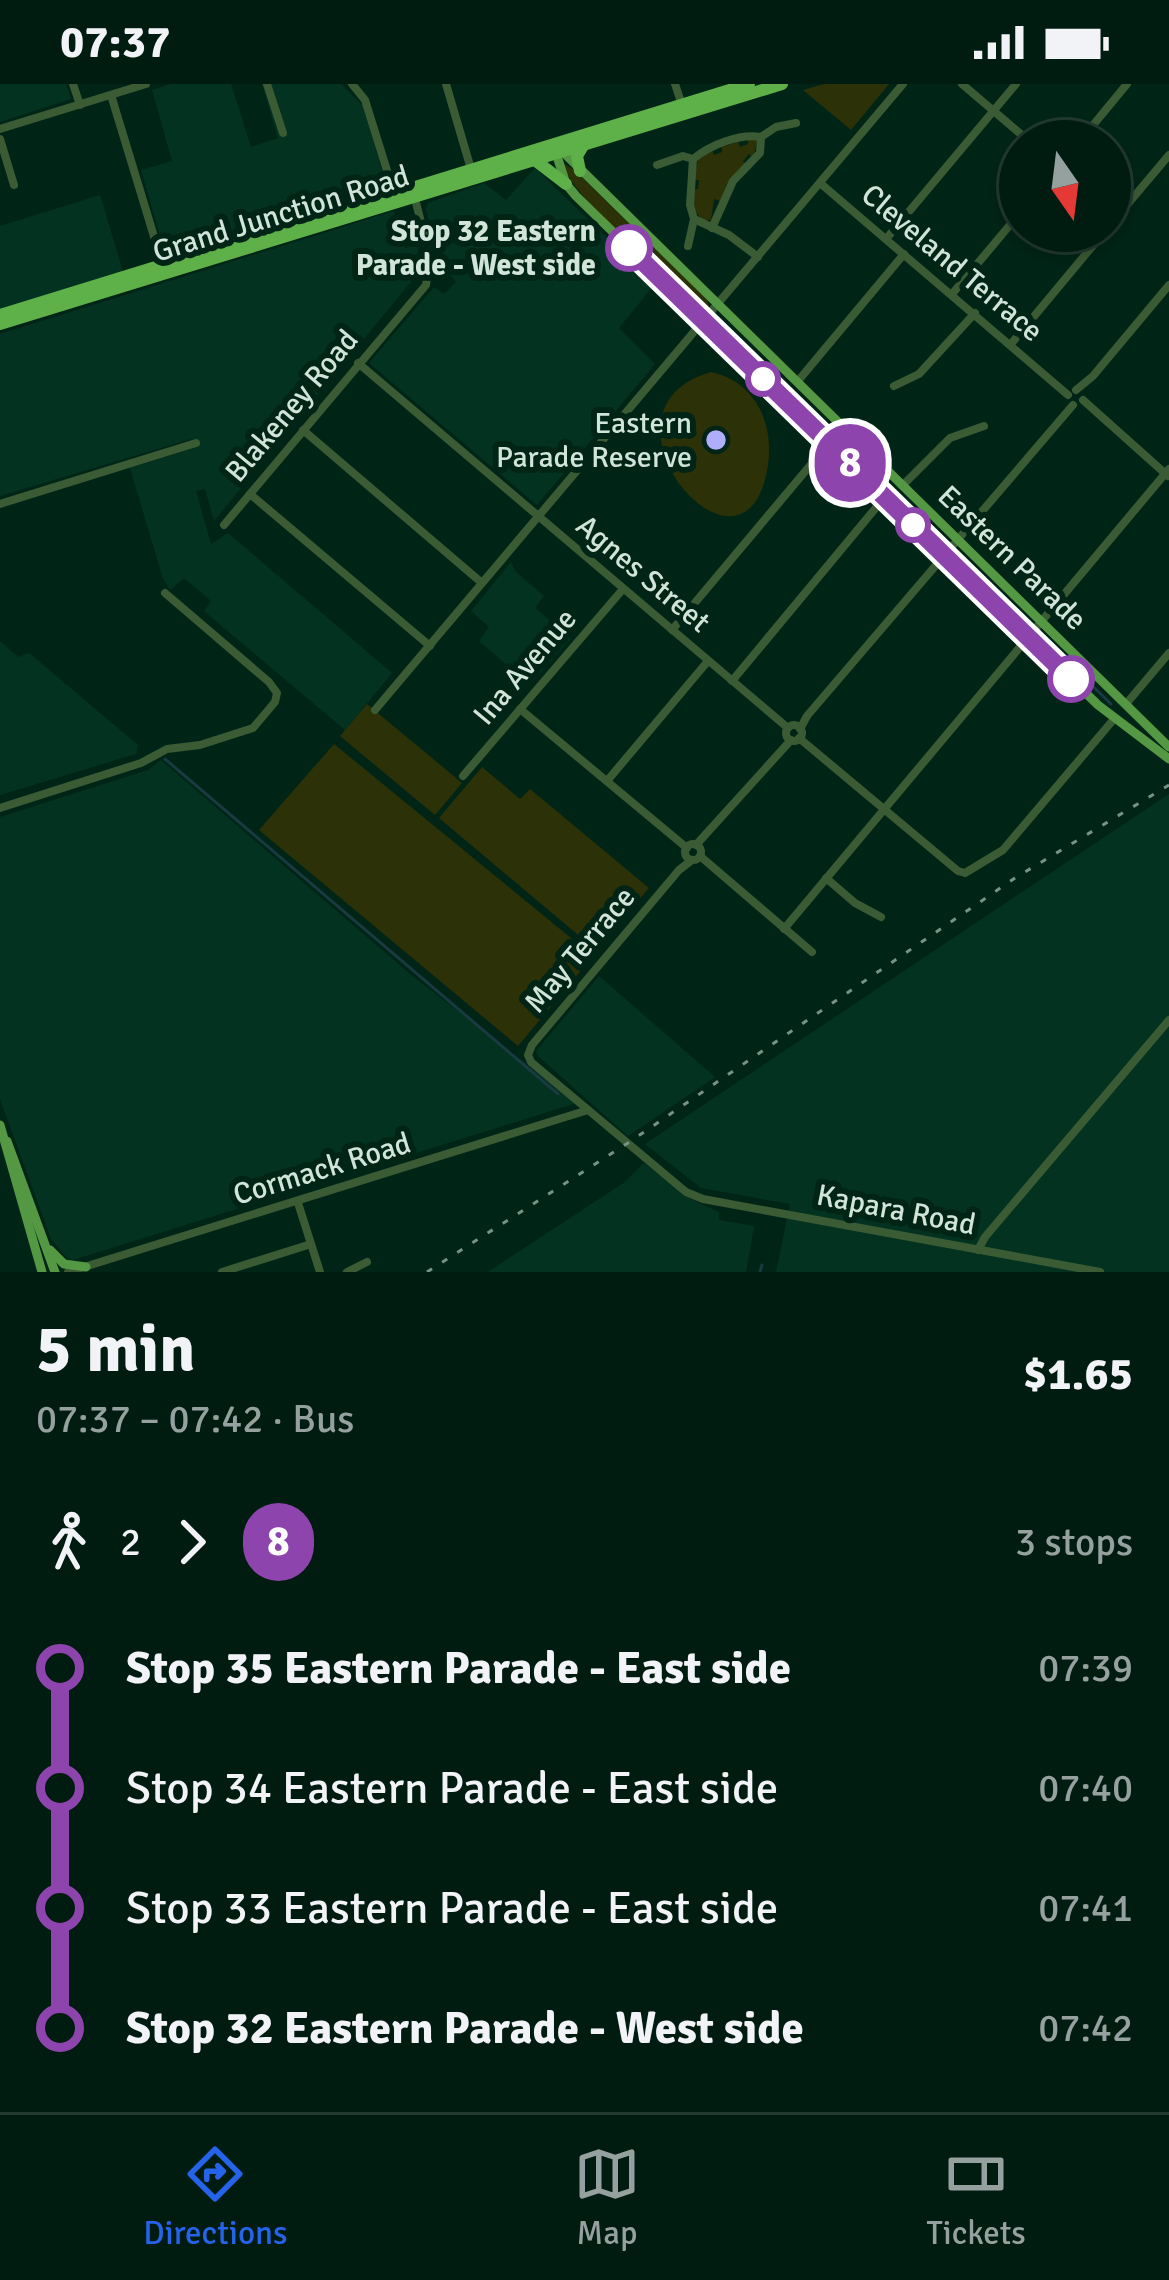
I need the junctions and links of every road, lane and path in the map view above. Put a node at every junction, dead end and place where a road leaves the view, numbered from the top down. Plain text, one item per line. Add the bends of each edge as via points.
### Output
1 (73, 84) edge
2 (146, 84) edge
3 (267, 84) edge
4 (352, 84) edge
5 (446, 84) edge
6 (675, 84) edge
7 (749, 84) edge
8 (782, 84) edge
9 (903, 84) edge
10 (962, 84) edge
11 (1016, 84) edge
12 (1127, 84) edge
13 (111, 95) junction
14 (80, 105) junction
15 (683, 110) junction
16 (993, 111) junction
17 (1004, 120) edge
18 (1097, 120) edge
19 (796, 124) dead end
20 (283, 133) dead end
21 (0, 134) edge
22 (761, 137) junction
23 (583, 146) junction
24 (558, 150) junction
25 (1169, 155) edge
26 (693, 159) junction
27 (536, 160) junction
28 (657, 165) dead end
29 (471, 169) junction
30 (580, 171) junction
31 (820, 183) junction
32 (566, 184) junction
33 (14, 185) dead end
34 (413, 193) junction
35 (396, 198) junction
36 (1131, 200) edge
37 (694, 219) junction
38 (712, 228) junction
39 (999, 238) edge
40 (886, 239) junction
41 (688, 246) dead end
42 (1088, 252) edge
43 (904, 254) junction
44 (758, 257) junction
45 (165, 271) junction
46 (1169, 285) edge
47 (952, 294) junction
48 (718, 304) junction
49 (975, 314) junction
50 (0, 315) edge
51 (704, 321) junction
52 (0, 324) edge
53 (1011, 344) junction
54 (358, 363) junction
55 (798, 381) junction
56 (894, 386) dead end
57 (1075, 398) junction
58 (984, 426) dead end
59 (303, 430) junction
60 (196, 443) dead end
61 (829, 443) junction
62 (1168, 473) edge
63 (903, 485) junction
64 (250, 494) junction
65 (884, 498) junction
66 (0, 504) edge
67 (538, 518) junction
68 (224, 525) dead end
69 (956, 539) junction
70 (944, 555) junction
71 (482, 583) junction
72 (623, 589) junction
73 (165, 593) dead end
74 (1042, 620) junction
75 (672, 630) junction
76 (1028, 637) junction
77 (430, 646) junction
78 (1169, 653) edge
79 (708, 661) junction
80 (732, 680) junction
81 (1126, 704) junction
82 (375, 710) dead end
83 (520, 710) junction
84 (1114, 719) junction
85 (1143, 720) junction
86 (793, 733) junction
87 (1150, 743) junction
88 (1169, 747) edge
89 (1169, 759) edge
90 (463, 776) dead end
91 (607, 782) junction
92 (0, 808) edge
93 (884, 809) junction
94 (693, 852) junction
95 (826, 878) junction
96 (881, 917) dead end
97 (784, 928) junction
98 (812, 952) dead end
99 (1169, 1021) edge
100 (589, 1110) junction
101 (1, 1128) edge
102 (298, 1203) junction
103 (311, 1244) junction
104 (46, 1246) junction
105 (978, 1250) junction
106 (367, 1262) dead end
107 (86, 1268) edge
108 (40, 1272) edge
109 (55, 1272) edge
110 (68, 1272) edge
111 (222, 1272) edge
112 (320, 1272) edge
113 (347, 1272) edge
114 (1100, 1272) edge

1 - 14 street
2 - 13 street
3 - 20 street
4 - 35 street via 365,100
5 - 29 street
6 - 15 street
7 - 15 highway, Grand Junction Road
8 - 15 highway, Grand Junction Road
9 - 31 street
10 - 16 street
11 - 16 street
12 - 18 street
13 - 14 street
13 - 45 street
14 - 21 street
15 - 23 highway, Grand Junction Road
15 - 24 highway, Grand Junction Road
16 - 17 street
16 - 40 street
19 - 22 street
21 - 33 street
22 - 26 street
22 - 38 street via 760,153 726,192
23 - 24 highway, Grand Junction Road
23 - 30 highway
24 - 27 highway, Grand Junction Road
24 - 29 highway, Grand Junction Road
24 - 30 main road, Eastern Parade
24 - 32 main road, Eastern Parade
25 - 36 street
26 - 28 street
26 - 37 street
27 - 32 highway
27 - 34 highway, Grand Junction Road
29 - 34 highway, Grand Junction Road
30 - 48 main road, Eastern Parade
31 - 40 street, Cleveland Terrace
31 - 44 street
32 - 51 main road, Eastern Parade
34 - 35 highway, Grand Junction Road
34 - 54 street, Blakeney Road via 429,248 428,279
35 - 45 highway, Grand Junction Road
37 - 38 street
37 - 41 street
38 - 44 street
39 - 47 street
40 - 43 street, Cleveland Terrace
42 - 53 street
43 - 47 street, Cleveland Terrace
43 - 55 street
44 - 48 street
45 - 50 highway, Grand Junction Road
45 - 52 highway, Grand Junction Road
46 - 57 street, May Terrace
47 - 49 street, Cleveland Terrace
48 - 51 street
48 - 55 main road, Eastern Parade
49 - 53 street, Cleveland Terrace
49 - 56 street via 919,374
51 - 61 main road, Eastern Parade
51 - 67 street
53 - 57 street, Cleveland Terrace
54 - 59 street, Blakeney Road
54 - 67 street, Agnes Street
55 - 63 main road, Eastern Parade
57 - 62 street, Cleveland Terrace
57 - 69 street, May Terrace
58 - 63 street via 950,438
59 - 64 street, Blakeney Road
59 - 71 street
60 - 66 street
61 - 65 main road, Eastern Parade
61 - 75 street
62 - 74 street
63 - 69 main road, Eastern Parade
64 - 68 street, Blakeney Road
64 - 77 street
65 - 70 main road, Eastern Parade
65 - 80 street
67 - 71 street
67 - 72 street, Agnes Street
69 - 70 street, May Terrace
69 - 74 main road, Eastern Parade
70 - 76 main road, Eastern Parade
70 - 86 street, May Terrace
71 - 77 street
72 - 75 street, Agnes Street
72 - 83 street, Ina Avenue
73 - 92 street via 269,682 275,702 253,728 167,748
74 - 76 street
74 - 81 main road, Eastern Parade
75 - 79 street, Agnes Street
76 - 84 main road, Eastern Parade
76 - 93 street
77 - 82 street
78 - 81 street
79 - 80 street, Agnes Street
79 - 91 street
80 - 86 street, Agnes Street
81 - 85 main road, Eastern Parade
83 - 90 street, Ina Avenue
83 - 91 street
84 - 87 main road, Eastern Parade
84 - 93 street via 1007,845 973,872 962,872
85 - 87 main road
85 - 88 main road, Eastern Parade
86 - 93 street
86 - 94 street, May Terrace
87 - 89 main road, Eastern Parade
91 - 94 street
93 - 95 street
94 - 97 street
94 - 100 street, May Terrace via 529,1049 533,1064
95 - 96 street
95 - 97 street
97 - 98 street
99 - 105 street
100 - 102 street, Cormack Road
100 - 105 street, Kapara Road via 703,1199
101 - 104 main road
101 - 108 main road
102 - 103 street
102 - 107 street, Cormack Road
103 - 111 street
103 - 112 street
104 - 107 main road via 64,1264
104 - 109 main road
105 - 114 street, Kapara Road
106 - 113 street
107 - 110 street, Cormack Road

